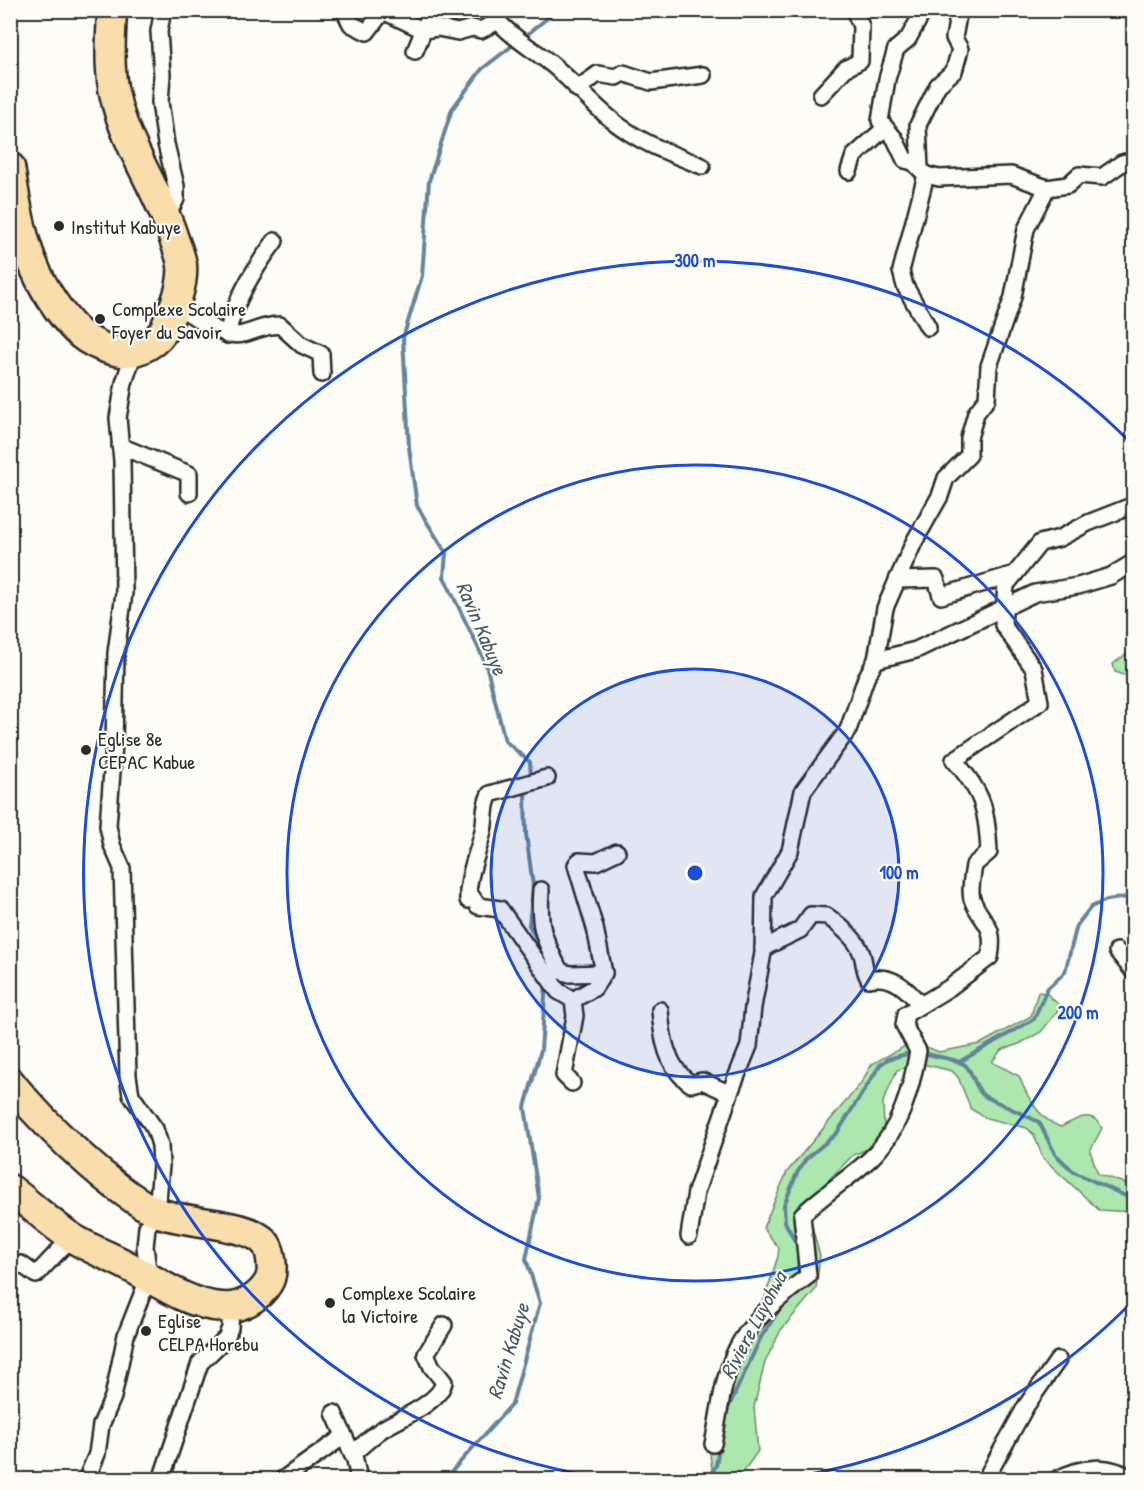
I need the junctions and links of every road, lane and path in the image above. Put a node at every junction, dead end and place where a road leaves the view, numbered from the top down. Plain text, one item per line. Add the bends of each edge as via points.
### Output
1 (112, 10) edge
2 (163, 10) edge
3 (432, 10) edge
4 (854, 10) edge
5 (924, 10) edge
6 (959, 10) edge
7 (345, 12) edge
8 (423, 30) junction
9 (415, 51) dead end
10 (703, 75) dead end
11 (577, 89) junction
12 (821, 95) dead end
13 (885, 128) junction
14 (1134, 160) edge
15 (10, 166) edge
16 (702, 166) dead end
17 (849, 171) dead end
18 (923, 172) junction
19 (1047, 188) junction
20 (167, 216) junction
21 (275, 242) dead end
22 (176, 305) junction
23 (928, 327) dead end
24 (227, 335) junction
25 (134, 352) junction
26 (322, 374) dead end
27 (120, 446) junction
28 (189, 493) dead end
29 (1134, 505) edge
30 (1134, 562) edge
31 (1015, 574) junction
32 (897, 579) junction
33 (1004, 608) junction
34 (876, 660) junction
35 (547, 778) dead end
36 (617, 852) dead end
37 (542, 890) dead end
38 (468, 891) junction
39 (468, 909) dead end
40 (763, 948) junction
41 (1117, 951) dead end
42 (1134, 972) edge
43 (604, 974) junction
44 (573, 1000) junction
45 (920, 1005) junction
46 (660, 1010) dead end
47 (10, 1082) edge
48 (572, 1083) dead end
49 (731, 1090) junction
50 (10, 1189) edge
51 (157, 1212) junction
52 (689, 1236) dead end
53 (72, 1237) junction
54 (10, 1268) edge
55 (149, 1278) junction
56 (231, 1306) junction
57 (444, 1325) dead end
58 (1058, 1360) dead end
59 (334, 1413) dead end
60 (344, 1436) junction
61 (713, 1444) dead end
62 (352, 1454) junction
63 (86, 1479) edge
64 (161, 1479) edge
65 (282, 1479) edge
66 (359, 1479) edge
67 (985, 1479) edge
68 (1056, 1479) edge
69 (1133, 1479) edge

1 - 20 highway via 115,96 126,131
2 - 20 street via 159,31 160,102 176,186 176,200
3 - 8 street
4 - 12 street via 861,26 860,61 845,69
5 - 13 street via 908,39 896,48 892,60 880,121
6 - 18 street via 954,38 960,50 954,71 939,85 918,125
7 - 8 street via 351,24 367,32 383,10
8 - 9 street
8 - 11 street via 481,30 498,21
10 - 11 street via 651,82 622,73 616,77 598,74
11 - 16 street via 626,131
13 - 17 street via 854,156
13 - 18 street via 905,160 914,162
14 - 19 street via 1102,177 1079,175 1068,185
15 - 25 highway via 24,245 51,301 92,342 113,351
18 - 19 street via 939,178 1011,175
18 - 23 street via 901,271
19 - 32 street via 1026,229 1013,297 989,366 987,399 976,413 969,438 969,455 946,478
20 - 22 highway via 182,266
21 - 24 street via 255,268 233,309
22 - 24 street
22 - 25 highway via 163,332
24 - 26 street via 280,325 302,345 321,354
25 - 27 street via 118,418
27 - 28 street via 189,474
27 - 51 street via 124,593 116,652 108,826 122,868 128,1076 131,1095 155,1129 160,1145
29 - 31 street via 1040,543
30 - 33 street via 1111,576 1035,593
31 - 32 street via 941,596 936,579
31 - 33 street via 1006,585
32 - 34 street via 885,608
33 - 34 street via 916,650
33 - 45 street via 1003,625 1034,669 1040,702 954,760 976,785 988,819 989,852 974,865 971,898 989,923 990,957
34 - 40 street via 848,730 803,792 790,851 764,896
35 - 38 street via 490,794
36 - 43 street via 596,862 579,861 576,865
37 - 43 street via 539,918 543,940 560,971
38 - 39 street
38 - 44 street via 478,906 500,909 558,990
40 - 45 street via 800,930 811,915 827,916 859,946 869,980 891,979
40 - 49 street via 749,1046
41 - 42 street
43 - 44 street via 594,988
44 - 48 street via 575,1016 564,1075
45 - 61 street via 906,1014 904,1025 918,1051 907,1101 871,1158 802,1215 808,1276 770,1306 741,1342 729,1369
46 - 49 street via 663,1046 682,1079
47 - 51 highway via 91,1163
49 - 52 street via 696,1192
50 - 53 highway
51 - 55 street via 147,1227
51 - 56 highway via 234,1227 266,1243 272,1263 269,1282 244,1304
53 - 54 street via 36,1275 21,1264
53 - 55 highway
55 - 56 highway via 199,1304
55 - 63 street via 126,1335 112,1397 100,1425 97,1454
56 - 64 street via 226,1338 200,1363
57 - 62 street via 426,1354 443,1386 424,1404 382,1429
58 - 67 street via 1026,1406
59 - 60 street
60 - 62 street
60 - 65 street
62 - 66 street
68 - 69 street via 1086,1469 1104,1468

